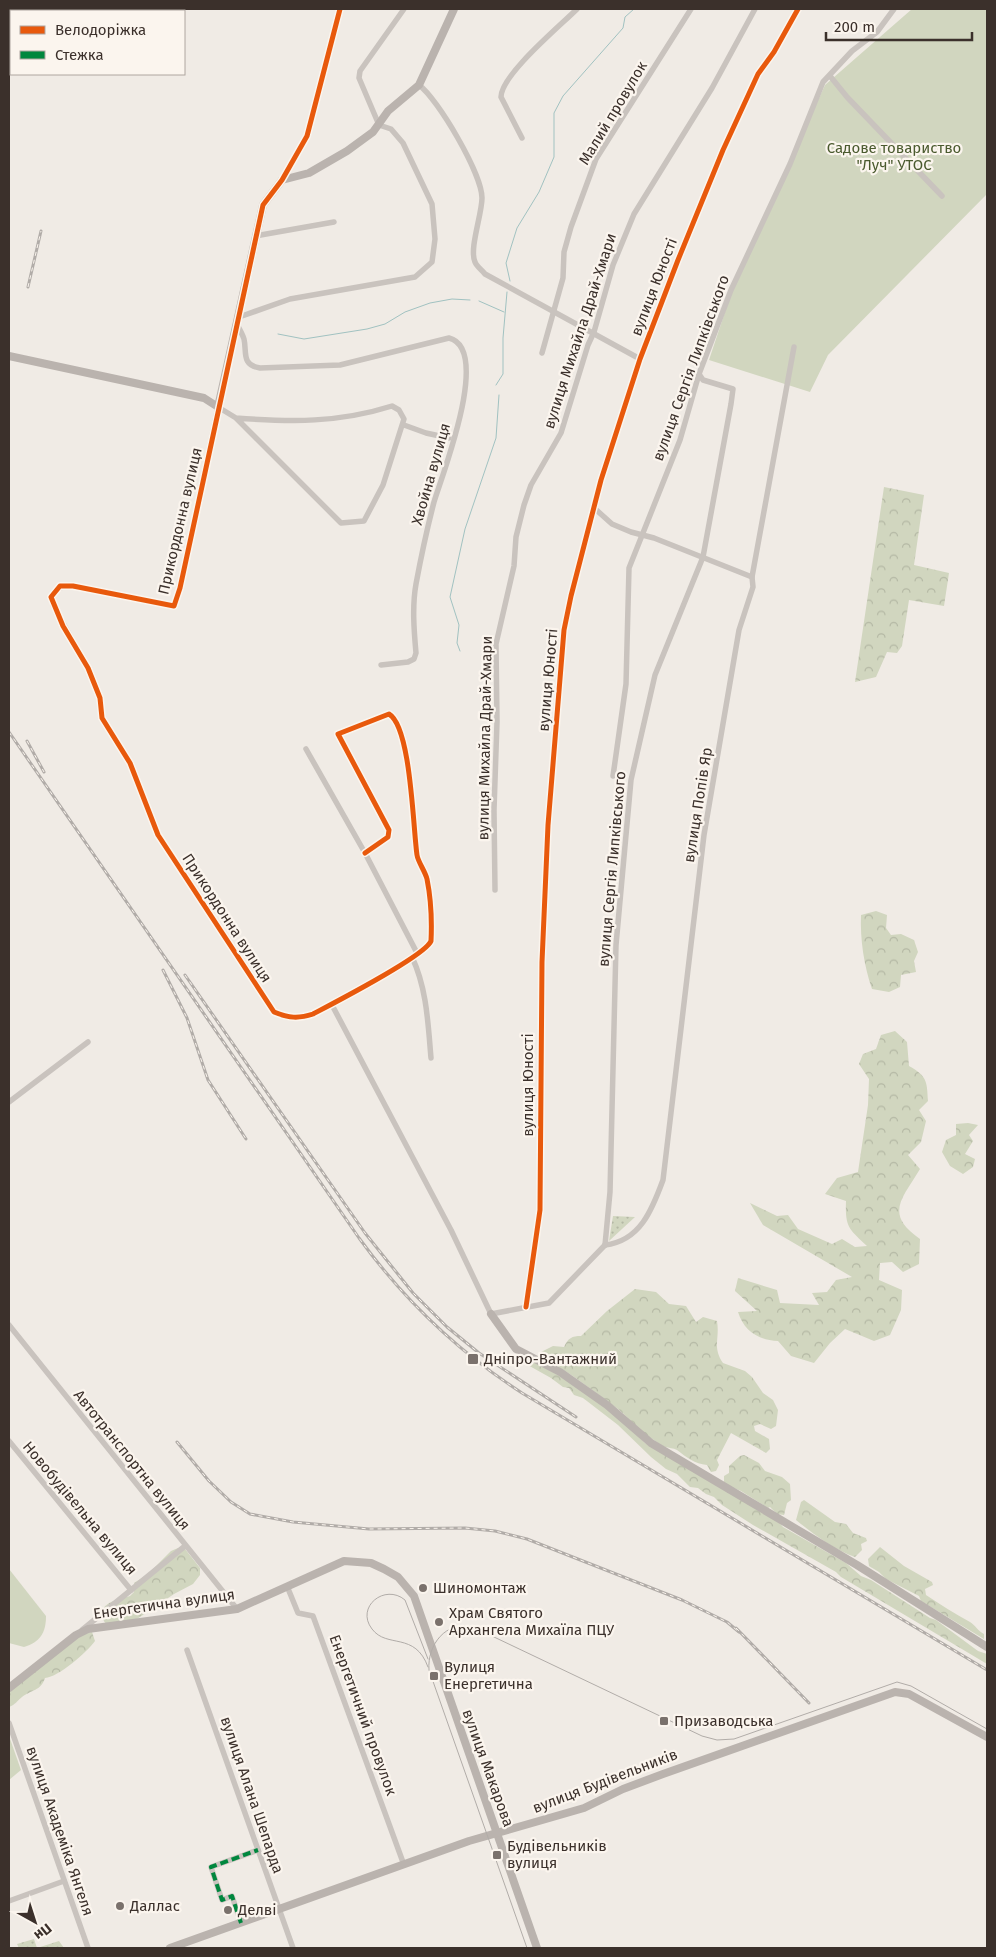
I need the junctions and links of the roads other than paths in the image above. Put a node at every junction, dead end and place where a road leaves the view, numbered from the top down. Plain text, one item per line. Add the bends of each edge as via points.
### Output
1 (340, 9) edge
2 (404, 9) edge
3 (454, 9) edge
4 (577, 9) edge
5 (691, 9) edge
6 (798, 9) edge
7 (894, 9) edge
8 (754, 11) edge
9 (830, 76) junction
10 (419, 85) junction
11 (380, 124) junction
12 (522, 138) dead end
13 (282, 180) junction
14 (942, 196) dead end
15 (334, 222) dead end
16 (255, 236) junction
17 (554, 311) junction
18 (237, 319) junction
19 (594, 332) junction
20 (794, 347) dead end
21 (542, 353) dead end
22 (9, 356) edge
23 (640, 359) junction
24 (699, 374) junction
25 (218, 407) junction
26 (236, 418) junction
27 (404, 425) junction
28 (449, 438) dead end
29 (593, 507) junction
30 (642, 534) junction
31 (703, 557) junction
32 (752, 577) junction
33 (381, 665) dead end
34 (306, 749) dead end
35 (613, 776) dead end
36 (365, 853) junction
37 (496, 890) dead end
38 (415, 955) junction
39 (332, 1004) junction
40 (88, 1042) dead end
41 (431, 1058) dead end
42 (9, 1102) edge
43 (605, 1245) junction
44 (526, 1308) junction
45 (491, 1314) junction
46 (9, 1325) edge
47 (9, 1441) edge
48 (185, 1546) junction
49 (287, 1586) junction
50 (131, 1590) junction
51 (414, 1596) joint
52 (237, 1609) junction
53 (76, 1635) junction
54 (987, 1647) edge
55 (187, 1650) dead end
56 (9, 1688) edge
57 (9, 1723) edge
58 (987, 1737) edge
59 (496, 1834) junction
60 (258, 1850) junction
61 (404, 1865) junction
62 (64, 1881) junction
63 (9, 1901) edge
64 (279, 1910) junction
65 (241, 1923) junction
66 (88, 1948) edge
67 (170, 1948) edge
68 (293, 1948) edge
69 (538, 1948) edge

1 - 13 street, Прикордонна вулиця via 307,136
2 - 11 street via 360,71 359,78
3 - 10 street
4 - 12 street via 526,59 501,90 501,97
5 - 17 street, Малий провулок via 596,159 566,244 563,278
6 - 23 street, вулиця Юності via 758,74 723,150
7 - 9 street, вулиця Сергія Липківського via 877,32 852,51
8 - 19 street, вулиця Михайла Драй-Хмари via 712,88 634,214 613,265
9 - 14 street
9 - 24 street, вулиця Сергія Липківського via 823,82 790,164 731,290
10 - 11 street via 388,111
10 - 17 street via 432,98 476,171 482,196 474,256 477,266 485,274
11 - 13 street via 347,151 309,173
11 - 18 street via 391,129 403,143 432,204 435,256 425,270 415,276 290,299
13 - 16 street, Прикордонна вулиця via 263,206
15 - 16 street
16 - 18 street, Прикордонна вулиця
17 - 19 street
17 - 21 street, Малий провулок
18 - 25 street, Прикордонна вулиця
18 - 33 street, Хвойна вулиця via 246,361 260,368 347,364 449,338 463,352 468,370 455,441 434,502 415,587 416,653 408,662
19 - 23 street
19 - 37 street, вулиця Михайла Драй-Хмари via 561,433 531,485 524,506 496,644
20 - 32 street, вулиця Попів Яр
22 - 25 street via 204,398
23 - 29 street, вулиця Юності
24 - 30 street, вулиця Сергія Липківського via 680,440
24 - 31 street, вулиця Сергія Липківського via 703,380 733,389
25 - 26 street
25 - 39 street, Прикордонна вулиця via 174,606 74,586 60,586 51,597 63,626 88,668 100,698 102,718 130,763 158,835 245,970 274,1012 300,1018
26 - 27 street via 333,420 392,406 402,414
26 - 27 street via 341,523 364,521 368,516 383,485 394,446
27 - 28 street
29 - 30 street via 612,524
29 - 44 street, вулиця Юності via 563,639 548,825 542,962 540,1210
30 - 31 street
30 - 35 street, вулиця Сергія Липківського via 629,568 626,684
31 - 32 street
31 - 43 street, вулиця Сергія Липківського via 655,675 631,780 616,945 610,1192
32 - 43 street, вулиця Попів Яр via 753,587 737,639 704,836 663,1180 653,1208 637,1230 620,1243
34 - 36 street
36 - 38 street
36 - 38 street via 388,837 389,830 338,734 389,714 394,717 405,746 417,855 429,891 430,946
38 - 39 street
38 - 41 street via 428,1014
39 - 45 street via 451,1230
40 - 42 street
43 - 44 street via 549,1303
44 - 45 street
45 - 54 street via 516,1349 560,1372 607,1405 651,1443 857,1564
46 - 48 street, Автотранспортна вулиця
47 - 50 street, Новобудівельна вулиця
48 - 50 street, Енергетична вулиця
48 - 52 street, Автотранспортна вулиця
49 - 51 street, Енергетична вулиця via 344,1561 354,1561 371,1563 398,1577
49 - 52 street, Енергетична вулиця
49 - 61 street, Енергетичний провулок via 298,1613 314,1616
50 - 53 street, Енергетична вулиця
51 - 59 street, вулиця Макарова
52 - 53 street, Енергетична вулиця via 97,1626
53 - 56 street, Енергетична вулиця
55 - 60 street, вулиця Алана Шепарда
57 - 62 street, вулиця Академіка Янгеля
58 - 59 street, вулиця Будівельників via 909,1694 894,1692 622,1789 584,1808
59 - 61 street, вулиця Будівельників
59 - 69 street, вулиця Макарова
60 - 64 street, вулиця Алана Шепарда
60 - 65 street via 211,1867 222,1900 232,1896
61 - 64 street, вулиця Будівельників
62 - 63 street
62 - 66 street, вулиця Академіка Янгеля
64 - 65 street, вулиця Будівельників
64 - 68 street, вулиця Алана Шепарда
65 - 67 street, вулиця Будівельників

